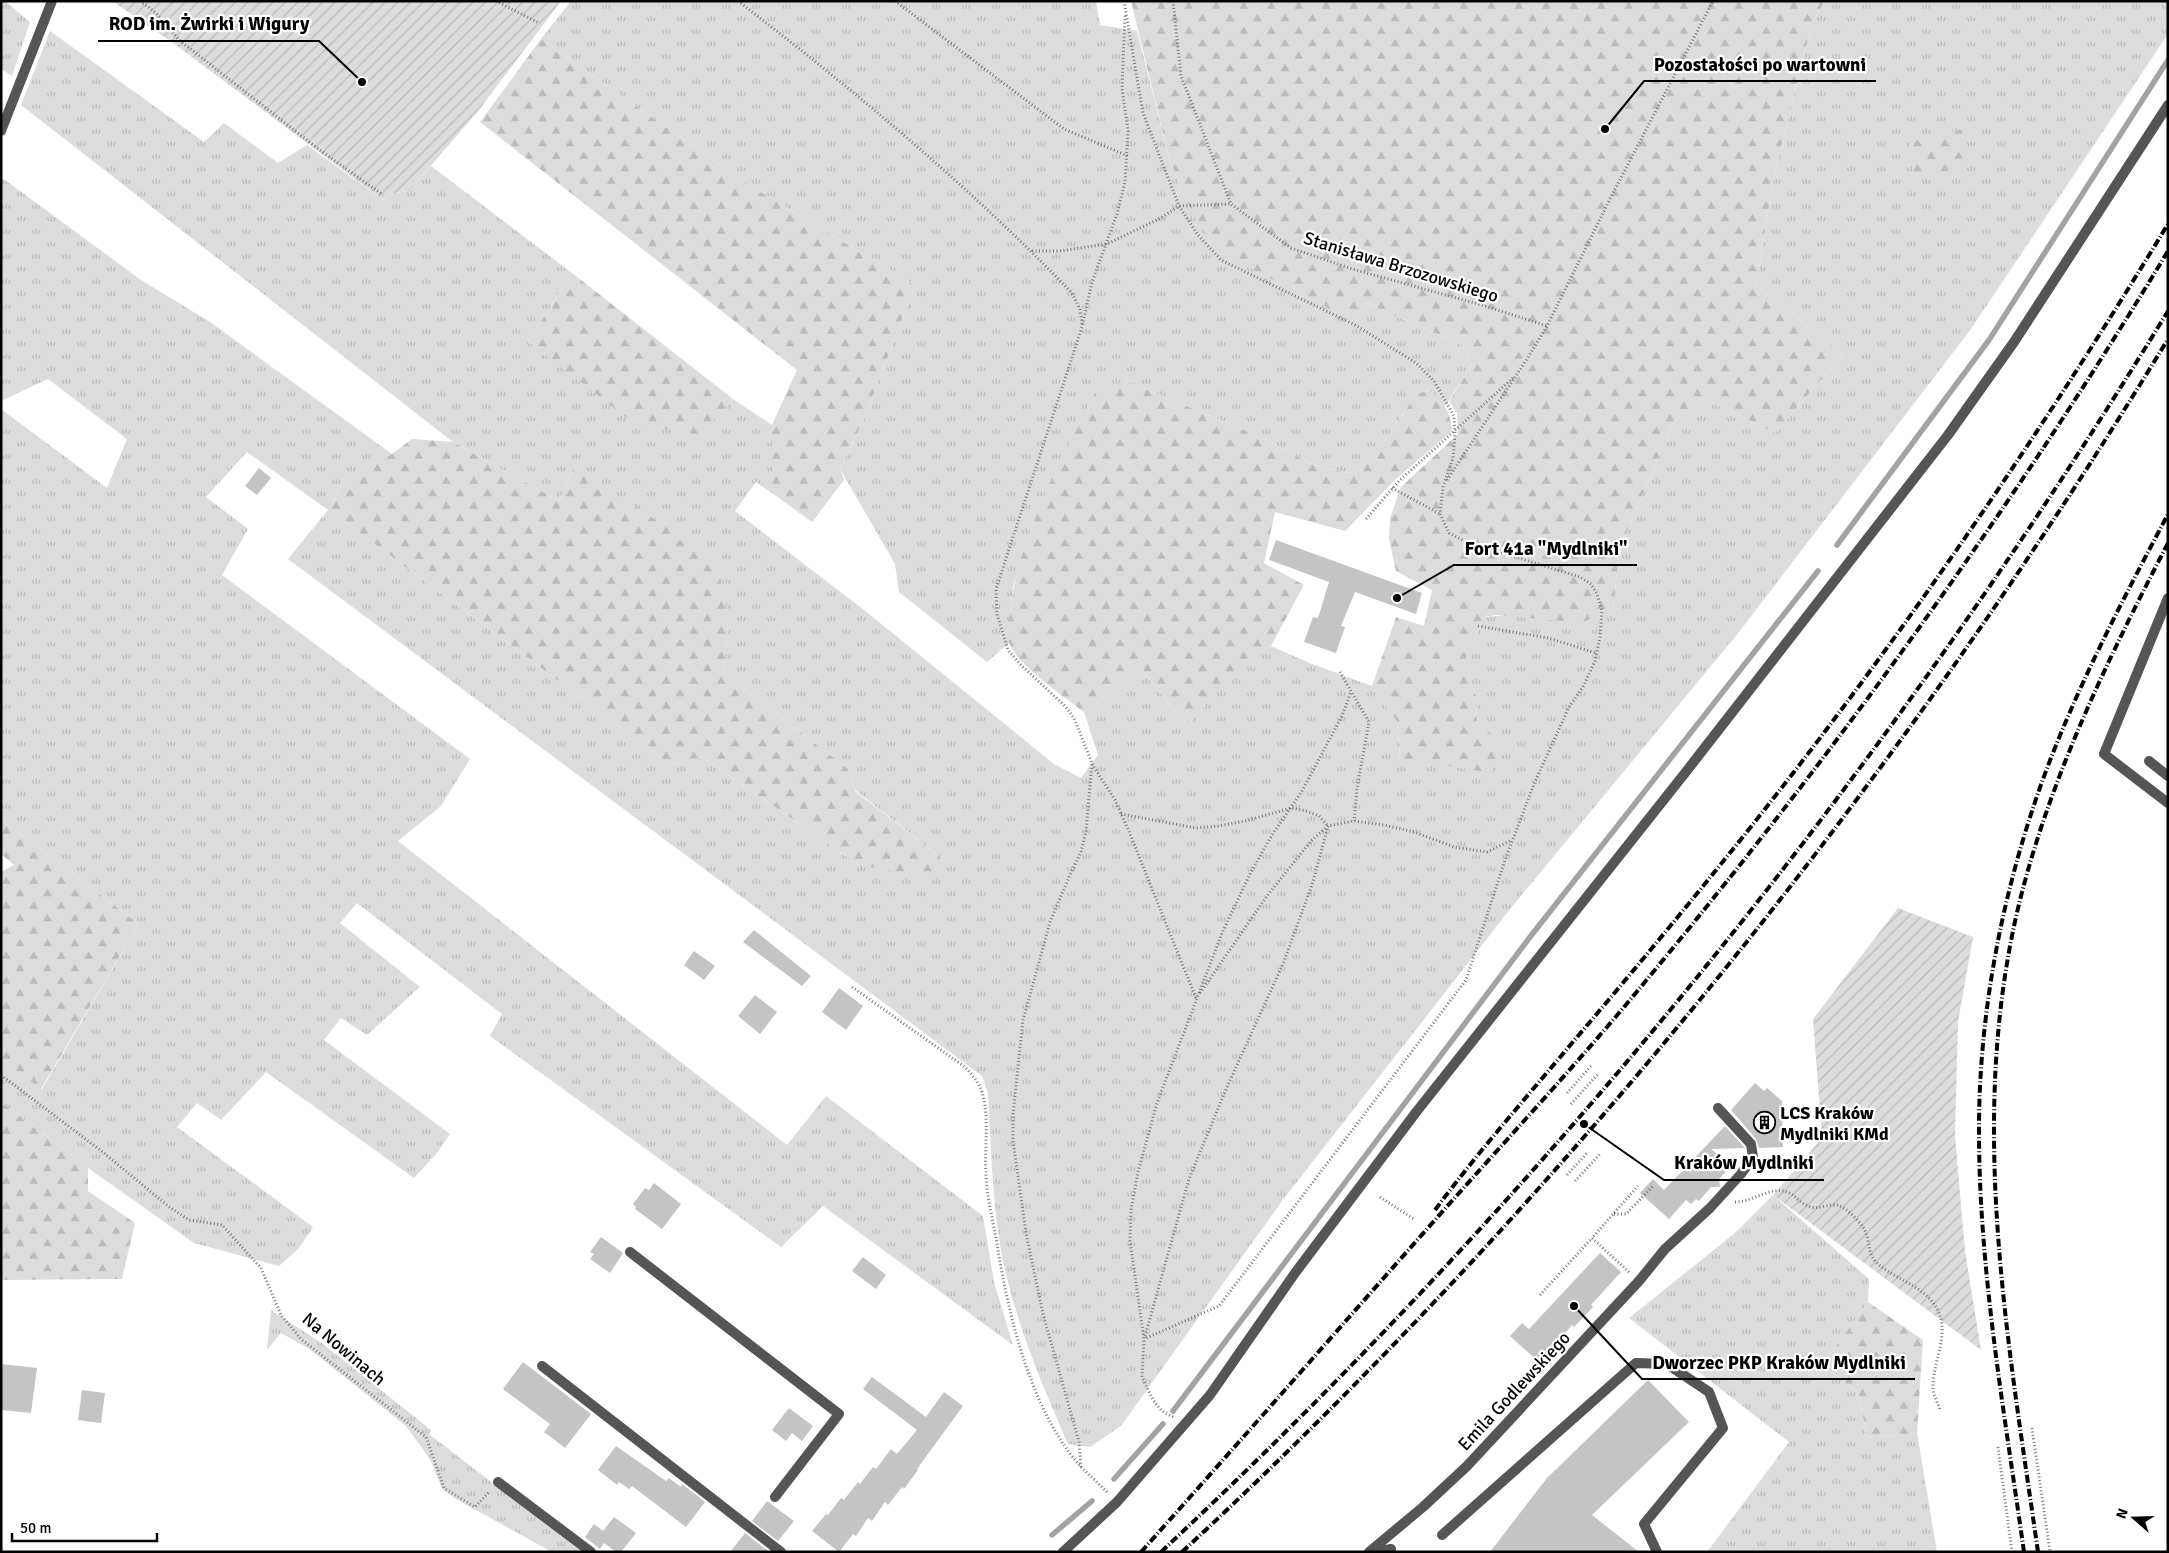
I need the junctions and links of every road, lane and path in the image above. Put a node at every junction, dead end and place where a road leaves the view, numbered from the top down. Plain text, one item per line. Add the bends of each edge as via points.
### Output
1 (52, 1) edge
2 (140, 1) edge
3 (496, 1) edge
4 (738, 1) edge
5 (896, 1) edge
6 (1124, 1) edge
7 (1173, 1) edge
8 (1713, 1) edge
9 (1126, 11) junction
10 (539, 24) dead end
11 (2168, 105) edge
12 (1, 131) edge
13 (1128, 156) junction
14 (383, 195) dead end
15 (1231, 204) junction
16 (1179, 206) junction
17 (1107, 244) junction
18 (1032, 251) junction
19 (1547, 326) junction
20 (1082, 327) junction
21 (1518, 373) junction
22 (1455, 430) junction
23 (1443, 487) junction
24 (1392, 488) junction
25 (1440, 514) junction
26 (1366, 519) dead end
27 (2168, 598) edge
28 (1478, 626) dead end
29 (1596, 653) junction
30 (1340, 672) dead end
31 (1351, 692) junction
32 (2149, 761) dead end
33 (1092, 764) junction
34 (2168, 776) edge
35 (2168, 803) edge
36 (1291, 808) junction
37 (1121, 814) junction
38 (1354, 821) junction
39 (1328, 826) junction
40 (1513, 839) junction
41 (852, 987) dead end
42 (1196, 998) junction
43 (1591, 1066) dead end
44 (1599, 1073) dead end
45 (1, 1075) edge
46 (1567, 1093) dead end
47 (1571, 1104) dead end
48 (1718, 1108) dead end
49 (1588, 1152) dead end
50 (1601, 1153) dead end
51 (1567, 1174) dead end
52 (1575, 1181) dead end
53 (1638, 1186) dead end
54 (1653, 1186) dead end
55 (1380, 1197) dead end
56 (1718, 1200) junction
57 (1613, 1214) junction
58 (1415, 1220) dead end
59 (1592, 1238) junction
60 (630, 1252) dead end
61 (1631, 1274) dead end
62 (1540, 1295) dead end
63 (1144, 1339) junction
64 (542, 1366) dead end
65 (1940, 1410) dead end
66 (1184, 1424) junction
67 (2032, 1428) dead end
68 (1998, 1448) dead end
69 (1081, 1467) junction
70 (498, 1482) joint
71 (775, 1496) dead end
72 (1116, 1502) junction
73 (1442, 1535) dead end
74 (1391, 1549) dead end
75 (591, 1552) edge
76 (781, 1552) edge
77 (1063, 1552) edge
78 (1369, 1552) edge
79 (1375, 1552) edge
80 (1657, 1552) edge
81 (2012, 1552) edge
82 (2050, 1552) edge

1 - 12 street
2 - 14 path via 156,13 179,40 317,148
3 - 10 path
4 - 18 path via 878,112
5 - 13 path via 1064,130
6 - 9 path
7 - 15 path via 1181,76
8 - 19 path
9 - 13 path via 1122,88
9 - 16 path via 1143,113
11 - 66 street via 2014,342 1948,435 1417,1112 1296,1273 1210,1395
13 - 17 path via 1125,182
15 - 16 path
15 - 19 path, Stanisława Brzozowskiego via 1291,248
16 - 17 path
16 - 22 path via 1198,235 1221,260 1357,326 1416,363 1434,381 1446,400 1454,416
17 - 18 path via 1060,251
17 - 20 path via 1092,282
18 - 20 path via 1072,293 1080,309
19 - 21 path
20 - 33 path via 996,589 997,614 1008,650 1074,718
21 - 22 path
21 - 23 path
22 - 23 path via 1453,458
22 - 24 path
23 - 25 path
24 - 25 path
24 - 26 path
25 - 29 path via 1449,533 1464,541 1580,577 1591,584 1602,611
27 - 35 street via 2104,754
28 - 29 path via 1548,638
29 - 40 path via 1534,784
30 - 31 path
31 - 36 path via 1342,716
31 - 38 path via 1369,722
32 - 34 street
33 - 37 path
33 - 69 path via 1081,852 1050,922 1023,1020 1013,1114 1013,1141 1026,1232 1044,1314 1079,1442
36 - 37 path via 1245,821 1196,828
36 - 39 path via 1319,816
36 - 42 path via 1251,872
37 - 42 path
38 - 39 path
38 - 40 path via 1398,827 1474,851 1488,852
39 - 42 path via 1311,841 1267,896
39 - 63 path via 1283,964 1227,1087 1190,1180
40 - 63 path via 1466,980 1219,1306
41 - 69 path via 977,1080 985,1106 986,1176 1012,1322 1044,1409
42 - 63 path via 1157,1103 1138,1172 1132,1210 1131,1249
43 - 46 path
44 - 47 path
45 - 70 path, Na Nowinach via 168,1206 189,1220 222,1225 261,1268 281,1315 301,1339 426,1437 444,1488 475,1508
48 - 56 street, Emila Godlewskiego via 1751,1144 1754,1157
49 - 51 path
50 - 52 path
53 - 57 path
54 - 57 path via 1626,1214
55 - 58 path
56 - 65 path via 1743,1202 1774,1191 1787,1192 1812,1208 1838,1205 1848,1211 1863,1227 1868,1236 1869,1253 1877,1263 1929,1297 1940,1314 1942,1335 1933,1388
56 - 78 street, Emila Godlewskiego via 1665,1249 1467,1466
57 - 59 path
59 - 61 path
59 - 62 path
60 - 71 street via 839,1414
63 - 66 path via 1142,1377 1162,1411
64 - 76 street
66 - 72 street
67 - 82 path
68 - 81 path
69 - 72 path
70 - 75 street
72 - 77 street
73 - 80 street via 1636,1363 1667,1364 1710,1392 1723,1428 1644,1524
74 - 79 street

